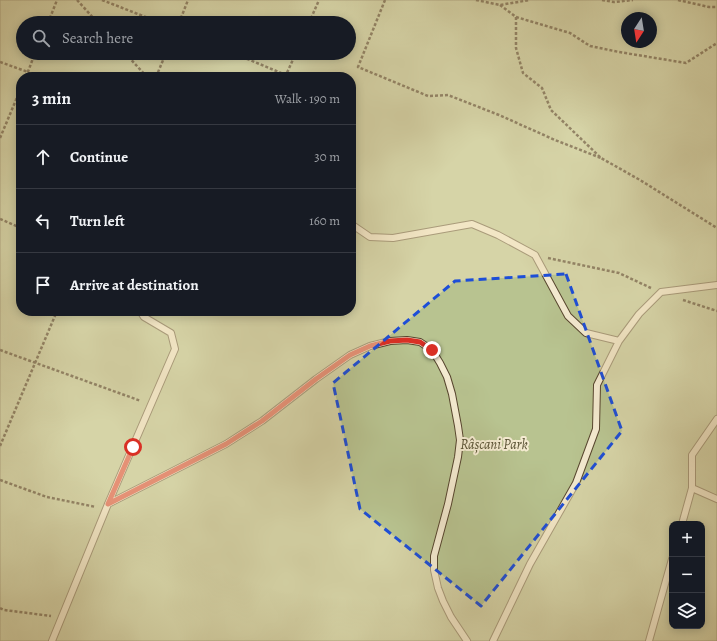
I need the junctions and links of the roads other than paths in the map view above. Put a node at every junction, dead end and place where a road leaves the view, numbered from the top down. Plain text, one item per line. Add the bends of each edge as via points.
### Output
1 (356, 227) edge
2 (717, 285) edge
3 (143, 316) edge
4 (619, 341) junction
5 (717, 418) edge
6 (692, 488) junction
7 (717, 499) edge
8 (108, 504) junction
9 (683, 521) edge
10 (669, 570) edge
11 (52, 641) edge
12 (468, 641) edge
13 (493, 641) edge
14 (649, 641) edge

1 - 4 lane via 370,237 393,238 472,224 498,234 535,255 568,316 586,333
2 - 4 lane via 661,292 639,314
3 - 8 lane via 171,333 175,349
4 - 13 lane via 597,385 596,429 576,483 530,564
5 - 6 lane via 692,455
6 - 7 lane
6 - 9 lane
8 - 11 lane
8 - 12 lane via 226,444 262,421 350,355 390,341 420,342 432,350 447,377 458,426 458,457 434,556 434,570 442,600 450,617
10 - 14 lane

